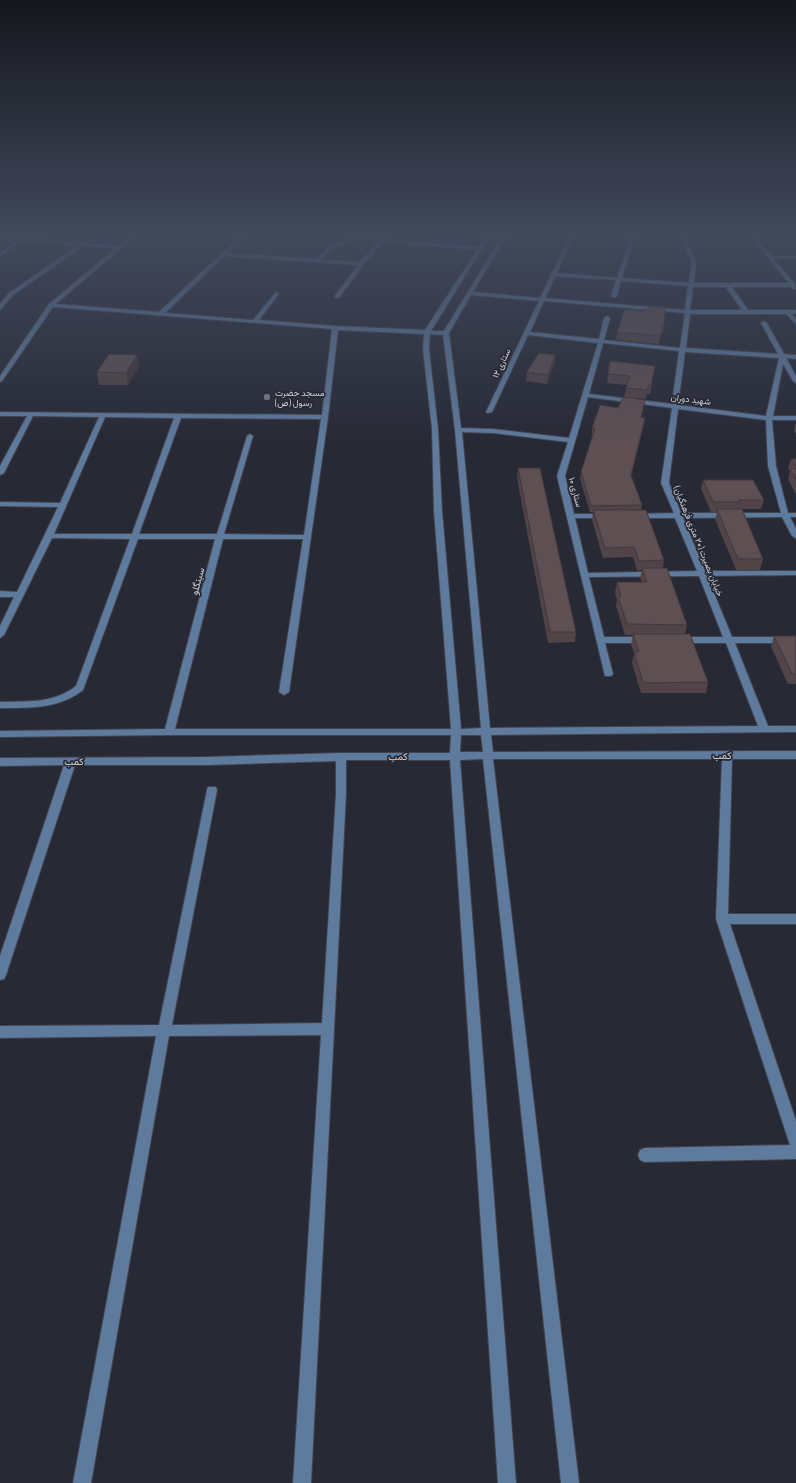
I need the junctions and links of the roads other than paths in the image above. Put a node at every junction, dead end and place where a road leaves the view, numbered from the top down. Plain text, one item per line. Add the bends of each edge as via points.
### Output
1 (51, 305) edge
2 (54, 305) edge
3 (169, 305) edge
4 (267, 305) edge
5 (448, 305) edge
6 (462, 305) edge
7 (538, 305) edge
8 (605, 305) edge
9 (689, 305) edge
10 (741, 305) edge
11 (688, 312) junction
12 (746, 312) junction
13 (787, 312) junction
14 (796, 312) edge
15 (160, 314) junction
16 (606, 318) dead end
17 (255, 321) junction
18 (796, 322) edge
19 (764, 323) dead end
20 (335, 328) junction
21 (427, 332) junction
22 (446, 333) junction
23 (525, 333) junction
24 (601, 341) junction
25 (682, 350) junction
26 (782, 357) junction
27 (796, 357) edge
28 (0, 380) edge
29 (796, 380) edge
30 (585, 395) junction
31 (675, 406) junction
32 (489, 412) dead end
33 (0, 414) edge
34 (31, 414) junction
35 (103, 415) junction
36 (178, 416) junction
37 (325, 417) junction
38 (769, 418) junction
39 (796, 418) edge
40 (458, 430) junction
41 (250, 436) dead end
42 (571, 440) junction
43 (0, 473) edge
44 (0, 504) edge
45 (63, 505) junction
46 (785, 515) junction
47 (796, 515) edge
48 (572, 516) junction
49 (678, 516) junction
50 (49, 536) junction
51 (135, 536) junction
52 (220, 536) junction
53 (796, 536) edge
54 (308, 537) junction
55 (702, 573) junction
56 (796, 573) edge
57 (585, 575) junction
58 (0, 594) edge
59 (21, 595) junction
60 (0, 634) edge
61 (600, 640) junction
62 (653, 640) edge
63 (668, 640) edge
64 (729, 640) junction
65 (796, 640) edge
66 (608, 674) dead end
67 (284, 692) dead end
68 (0, 704) edge
69 (764, 729) junction
70 (796, 729) edge
71 (169, 732) junction
72 (456, 732) junction
73 (0, 734) edge
74 (796, 755) edge
75 (455, 756) junction
76 (488, 756) junction
77 (726, 756) junction
78 (341, 757) junction
79 (71, 761) junction
80 (0, 762) edge
81 (212, 790) dead end
82 (722, 919) junction
83 (796, 919) edge
84 (0, 975) edge
85 (328, 1029) junction
86 (164, 1030) junction
87 (0, 1032) edge
88 (796, 1142) edge
89 (796, 1152) edge
90 (645, 1155) dead end
91 (82, 1483) edge
92 (302, 1483) edge
93 (507, 1483) edge
94 (570, 1483) edge

1 - 28 street
2 - 15 street
3 - 15 street
4 - 17 street
5 - 21 street
6 - 22 street
7 - 23 street, ستاری ۱۲
8 - 11 street
9 - 11 street, خیابان بصیرت (۲۰ متری فرهنگیان)
10 - 12 street
11 - 12 street
11 - 25 street, خیابان بصیرت (۲۰ متری فرهنگیان)
12 - 13 street
13 - 14 street
13 - 18 street
15 - 17 street
16 - 24 street, ستاری ۱۰
17 - 20 street
19 - 26 street
20 - 21 street
20 - 37 street
21 - 22 street
21 - 72 street via 426,349 435,429 438,511
22 - 40 street
23 - 24 street
23 - 32 street, ستاری ۱۲
24 - 25 street
24 - 30 street, ستاری ۱۰
25 - 26 street
25 - 31 street, خیابان بصیرت (۲۰ متری فرهنگیان)
26 - 27 street
26 - 29 street
26 - 38 street
30 - 31 street, شهید دوران
30 - 42 street, ستاری ۱۰
31 - 38 street, شهید دوران
31 - 49 street, خیابان بصیرت (۲۰ متری فرهنگیان) via 665,483
33 - 34 street
34 - 35 street
34 - 43 street
35 - 36 street
35 - 45 street
36 - 37 street
36 - 51 street
37 - 54 street
38 - 39 street, شهید دوران
38 - 46 street via 772,466
40 - 42 street via 493,431
40 - 76 street
41 - 52 street, سینگلو
42 - 48 street, ستاری ۱۰ via 561,476
44 - 45 street
45 - 50 street
46 - 47 street
46 - 49 street
46 - 53 street
48 - 49 street
48 - 57 street, ستاری ۱۰
49 - 55 street, خیابان بصیرت (۲۰ متری فرهنگیان)
50 - 51 street
50 - 59 street
51 - 52 street
51 - 68 street via 80,688 72,696 60,701
52 - 54 street
52 - 71 street, سینگلو
54 - 67 street
55 - 56 street
55 - 57 street
55 - 64 street, خیابان بصیرت (۲۰ متری فرهنگیان)
57 - 61 street, ستاری ۱۰
58 - 59 street
59 - 60 street
61 - 62 street
61 - 66 street, ستاری ۱۰
63 - 64 street
64 - 65 street
64 - 69 street, خیابان بصیرت (۲۰ متری فرهنگیان)
69 - 70 street
69 - 72 street
71 - 72 street
71 - 73 street
72 - 75 street
74 - 77 street, کمب
75 - 76 street, کمب
75 - 78 street, کمب
75 - 93 street
76 - 77 street, کمب
76 - 94 street
77 - 82 street
78 - 79 street, کمب via 208,761
78 - 85 street via 342,794
79 - 80 street, کمب
79 - 84 street
81 - 86 street
82 - 83 street
82 - 88 street
85 - 86 street
85 - 92 street
86 - 87 street
86 - 91 street
89 - 90 street

